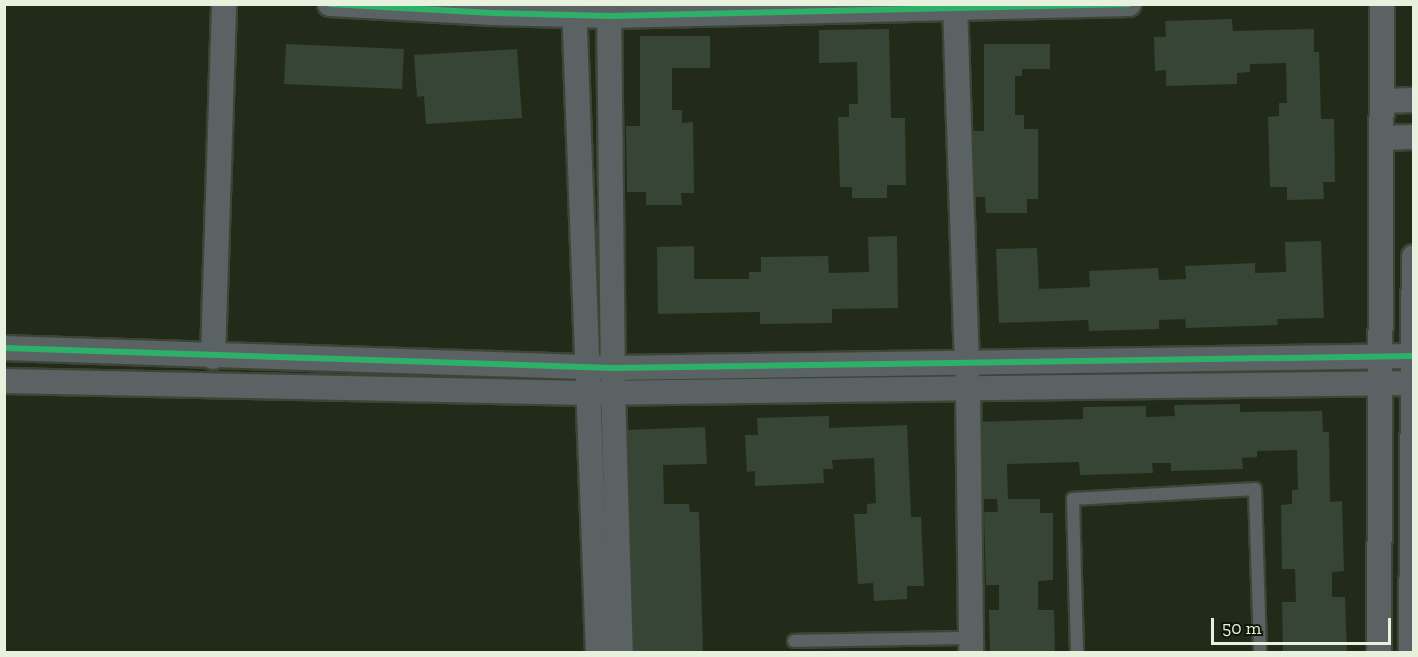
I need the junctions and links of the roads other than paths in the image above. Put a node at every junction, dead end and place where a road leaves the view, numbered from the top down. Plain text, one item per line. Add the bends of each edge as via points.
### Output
1 (224, 4) edge
2 (330, 4) edge
3 (1129, 4) edge
4 (1382, 4) edge
5 (955, 6) edge
6 (574, 10) edge
7 (609, 10) edge
8 (1413, 100) edge
9 (1382, 102) junction
10 (1413, 137) edge
11 (1382, 138) junction
12 (1413, 257) edge
13 (4, 348) edge
14 (1413, 356) edge
15 (213, 357) junction
16 (1379, 357) junction
17 (967, 363) junction
18 (589, 368) junction
19 (4, 381) edge
20 (1378, 383) junction
21 (1413, 383) edge
22 (605, 384) junction
23 (968, 389) junction
24 (794, 642) dead end
25 (970, 645) edge
26 (598, 652) edge
27 (621, 652) edge
28 (1077, 652) edge
29 (1260, 652) edge
30 (1379, 652) edge
31 (1411, 652) edge

1 - 15 street
2 - 6 street
3 - 5 street
4 - 9 street
5 - 7 street
5 - 17 street
6 - 7 street
6 - 18 street
7 - 22 street
8 - 9 street
9 - 11 street
10 - 11 street
11 - 16 street
12 - 14 street
13 - 15 street
14 - 16 street
14 - 21 street
15 - 18 street
16 - 17 street
16 - 20 street
17 - 22 street
17 - 23 street
18 - 22 street
19 - 22 street
20 - 21 street
20 - 23 street
20 - 30 street
21 - 31 street
22 - 23 street
22 - 26 street
22 - 27 street
23 - 25 street
24 - 25 lane
28 - 29 lane via 1073,499 1255,489

